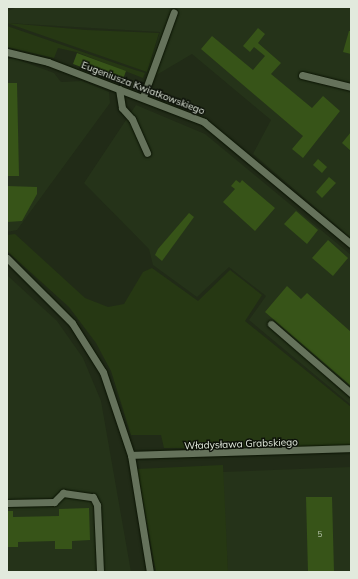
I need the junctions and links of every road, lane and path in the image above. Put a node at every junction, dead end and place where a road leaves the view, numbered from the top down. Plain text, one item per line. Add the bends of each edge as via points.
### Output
1 (174, 12) dead end
2 (7, 52) edge
3 (302, 75) dead end
4 (351, 87) edge
5 (119, 89) junction
6 (143, 97) junction
7 (147, 153) dead end
8 (351, 244) edge
9 (7, 258) edge
10 (271, 324) dead end
11 (351, 393) edge
12 (351, 448) edge
13 (131, 455) junction
14 (7, 503) edge
15 (100, 572) edge
16 (150, 572) edge

1 - 6 street
2 - 5 street, Eugeniusza Kwiatkowskiego via 32,57
3 - 4 street
5 - 6 street, Eugeniusza Kwiatkowskiego
5 - 7 street via 122,108 132,120
6 - 8 street, Eugeniusza Kwiatkowskiego via 192,116 218,131
9 - 13 street via 69,320 92,350 108,384
10 - 11 street
12 - 13 street, Władysława Grabskiego
13 - 16 street
14 - 15 street via 54,502 63,493 86,493 93,497 97,505

